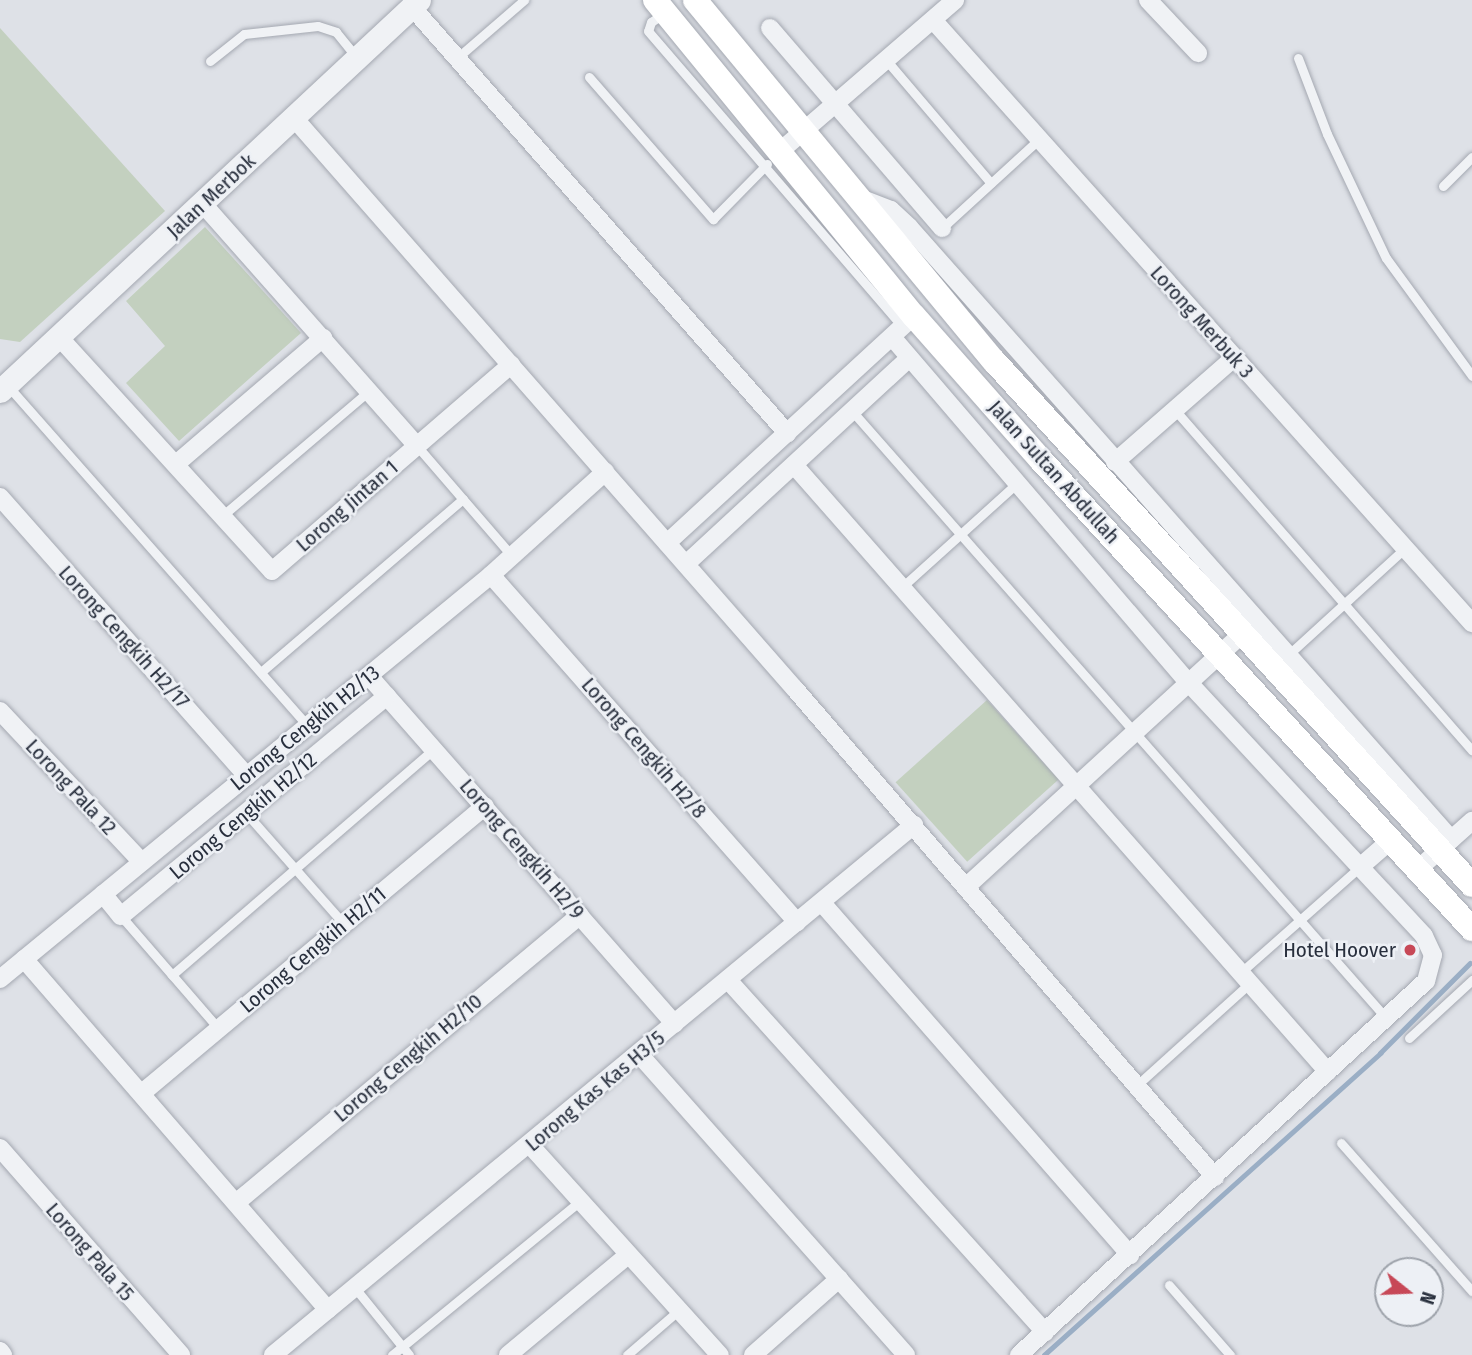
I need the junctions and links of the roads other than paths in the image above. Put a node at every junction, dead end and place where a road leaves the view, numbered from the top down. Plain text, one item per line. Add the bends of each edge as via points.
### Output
1 (524, 0) edge
2 (955, 0) edge
3 (1148, 0) edge
4 (697, 1) edge
5 (415, 3) edge
6 (660, 6) edge
7 (933, 20) junction
8 (770, 28) dead end
9 (1198, 52) dead end
10 (357, 58) junction
11 (457, 58) junction
12 (1298, 58) dead end
13 (210, 61) dead end
14 (887, 61) junction
15 (589, 78) dead end
16 (836, 105) junction
17 (293, 118) junction
18 (804, 132) junction
19 (1039, 139) junction
20 (1472, 157) edge
21 (771, 160) junction
22 (991, 183) junction
23 (1443, 186) dead end
24 (858, 197) junction
25 (203, 204) junction
26 (942, 228) joint
27 (903, 326) junction
28 (59, 337) junction
29 (323, 338) junction
30 (909, 358) junction
31 (1234, 358) junction
32 (511, 365) junction
33 (1472, 376) edge
34 (2, 384) edge
35 (369, 391) junction
36 (1175, 410) junction
37 (852, 411) junction
38 (787, 433) junction
39 (417, 446) junction
40 (1041, 460) junction
41 (1115, 462) junction
42 (176, 464) junction
43 (794, 465) junction
44 (605, 472) junction
45 (1017, 483) junction
46 (0, 497) edge
47 (463, 499) junction
48 (222, 516) junction
49 (960, 534) junction
50 (667, 543) junction
51 (1405, 548) junction
52 (512, 556) junction
53 (686, 564) junction
54 (491, 575) junction
55 (902, 587) junction
56 (1344, 604) junction
57 (1472, 623) edge
58 (1242, 634) junction
59 (1221, 654) junction
60 (1288, 655) junction
61 (261, 672) junction
62 (369, 676) junction
63 (1189, 683) junction
64 (387, 696) junction
65 (0, 711) edge
66 (308, 726) junction
67 (1135, 732) junction
68 (434, 749) junction
69 (1472, 751) edge
70 (247, 776) junction
71 (1077, 785) junction
72 (229, 791) junction
73 (485, 806) junction
74 (246, 813) junction
75 (1472, 821) edge
76 (914, 825) junction
77 (1391, 841) junction
78 (1445, 845) junction
79 (142, 862) junction
80 (1360, 867) junction
81 (296, 869) junction
82 (1418, 870) junction
83 (1472, 885) edge
84 (967, 886) junction
85 (103, 894) junction
86 (822, 903) junction
87 (580, 915) junction
88 (121, 916) junction
89 (1298, 921) junction
90 (797, 922) junction
91 (344, 924) junction
92 (1472, 929) edge
93 (24, 958) junction
94 (172, 975) junction
95 (1245, 978) junction
96 (0, 979) edge
97 (728, 980) junction
98 (1472, 980) edge
99 (1386, 1018) junction
100 (675, 1024) junction
101 (219, 1029) junction
102 (1409, 1038) dead end
103 (639, 1054) junction
104 (1328, 1072) junction
105 (1137, 1085) junction
106 (142, 1093) junction
107 (1341, 1143) dead end
108 (530, 1145) junction
109 (0, 1148) edge
110 (1215, 1177) junction
111 (580, 1201) junction
112 (237, 1202) junction
113 (628, 1255) junction
114 (1130, 1255) junction
115 (839, 1279) junction
116 (1169, 1285) dead end
117 (355, 1288) junction
118 (1472, 1291) edge
119 (328, 1310) junction
120 (679, 1310) junction
121 (1045, 1332) junction
122 (402, 1347) junction
123 (181, 1355) edge
124 (273, 1355) edge
125 (392, 1355) edge
126 (409, 1355) edge
127 (508, 1355) edge
128 (627, 1355) edge
129 (720, 1355) edge
130 (753, 1355) edge
131 (906, 1355) edge
132 (1019, 1355) edge
133 (1230, 1355) edge

1 - 11 lane
2 - 7 street
3 - 9 street
4 - 18 main road, Jalan Sultan Abdullah
5 - 10 street, Jalan Merbok
5 - 11 street
6 - 21 main road, Jalan Sultan Abdullah
7 - 14 street
7 - 19 street, Lorong Merbuk 3
8 - 16 street
10 - 13 lane via 336,32 317,26 244,34
10 - 17 street, Jalan Merbok
11 - 38 street
12 - 33 lane via 1327,134 1386,258
14 - 16 street
14 - 22 lane
15 - 21 lane via 713,219
16 - 18 street
16 - 26 street
17 - 25 street, Jalan Merbok
17 - 32 street
18 - 21 street
18 - 24 main road, Jalan Sultan Abdullah
19 - 22 lane
19 - 31 street, Lorong Merbuk 3
20 - 23 lane
21 - 27 main road, Jalan Sultan Abdullah
22 - 26 lane
24 - 41 street via 891,210 909,227
24 - 58 main road, Jalan Sultan Abdullah via 994,362
25 - 28 street, Jalan Merbok
25 - 29 street, Lorong Jintan 1
27 - 30 street
27 - 38 street
27 - 40 main road, Jalan Sultan Abdullah
28 - 34 street, Jalan Merbok
28 - 42 street, Lorong Jintan 1
29 - 35 street, Lorong Jintan 1
29 - 42 street
30 - 37 street
30 - 45 street
31 - 36 street
31 - 51 street, Lorong Merbuk 3
32 - 39 street
32 - 44 street
34 - 61 lane
35 - 39 street, Lorong Jintan 1
35 - 48 lane
36 - 41 street
36 - 56 lane
37 - 43 street
37 - 49 lane
38 - 50 street
39 - 47 lane
39 - 48 street, Lorong Jintan 1 via 272,571
40 - 45 street
40 - 59 main road, Jalan Sultan Abdullah
41 - 60 street
42 - 48 street, Lorong Jintan 1
43 - 53 street
43 - 55 street
44 - 50 street
44 - 52 street, Lorong Cengkih H2/13
45 - 49 lane
45 - 63 street
46 - 70 street, Lorong Cengkih H2/17
47 - 52 lane
47 - 61 lane
49 - 55 lane
49 - 67 lane
50 - 53 street
51 - 56 lane
51 - 57 street, Lorong Merbuk 3
52 - 54 street, Lorong Cengkih H2/13
53 - 76 street
54 - 62 street, Lorong Cengkih H2/13
54 - 90 street, Lorong Cengkih H2/8
55 - 71 street
56 - 60 lane
56 - 69 lane
58 - 59 street
58 - 78 main road, Jalan Sultan Abdullah
59 - 63 street
59 - 77 main road, Jalan Sultan Abdullah
60 - 78 street
61 - 66 lane
62 - 64 street, Lorong Cengkih H2/9
62 - 66 street, Lorong Cengkih H2/13
63 - 67 street
63 - 80 street
64 - 68 street, Lorong Cengkih H2/9
64 - 74 street, Lorong Cengkih H2/12
65 - 79 street, Lorong Pala 12
66 - 70 street, Lorong Cengkih H2/13
67 - 71 street
67 - 89 lane
68 - 73 street, Lorong Cengkih H2/9
68 - 81 lane
70 - 72 street, Lorong Cengkih H2/13
71 - 84 street
71 - 95 street
72 - 74 street
72 - 79 street, Lorong Cengkih H2/13
73 - 87 street, Lorong Cengkih H2/9
73 - 91 street, Lorong Cengkih H2/11
74 - 81 lane
74 - 88 street, Lorong Cengkih H2/12
75 - 78 street
76 - 84 street
76 - 86 street, Lorong Kas Kas H3/5
77 - 80 street
77 - 82 main road, Jalan Sultan Abdullah
78 - 82 street
78 - 83 main road, Jalan Sultan Abdullah
79 - 85 street, Lorong Cengkih H2/13
80 - 89 lane
80 - 99 street via 1424,936 1433,955 1426,981
81 - 91 lane
81 - 94 lane
82 - 92 main road, Jalan Sultan Abdullah
84 - 105 street
85 - 88 street
85 - 93 street, Lorong Cengkih H2/13
86 - 90 street, Lorong Kas Kas H3/5
86 - 114 street
87 - 100 street, Lorong Cengkih H2/9
87 - 112 street, Lorong Cengkih H2/10
88 - 94 lane
89 - 95 lane
89 - 99 lane
90 - 97 street, Lorong Kas Kas H3/5
91 - 101 street, Lorong Cengkih H2/11
93 - 96 street, Lorong Cengkih H2/13
93 - 106 street
94 - 101 lane
95 - 104 street
95 - 105 lane
97 - 100 street, Lorong Kas Kas H3/5
97 - 121 street
98 - 102 lane
99 - 104 street
100 - 103 street, Lorong Kas Kas H3/5
101 - 106 street, Lorong Cengkih H2/11
103 - 108 street, Lorong Kas Kas H3/5
103 - 115 street
104 - 110 street
105 - 110 street
106 - 112 street
107 - 118 lane
108 - 111 street
108 - 117 street, Lorong Kas Kas H3/5
109 - 123 street, Lorong Pala 15
110 - 114 street
111 - 113 street
111 - 122 lane
112 - 119 street
113 - 120 street
113 - 127 street
114 - 121 street
115 - 130 street
115 - 131 street
116 - 133 lane
117 - 119 street, Lorong Kas Kas H3/5
117 - 122 lane
119 - 124 street, Lorong Kas Kas H3/5
120 - 128 lane
120 - 129 street
121 - 132 street
122 - 125 lane
122 - 126 lane

